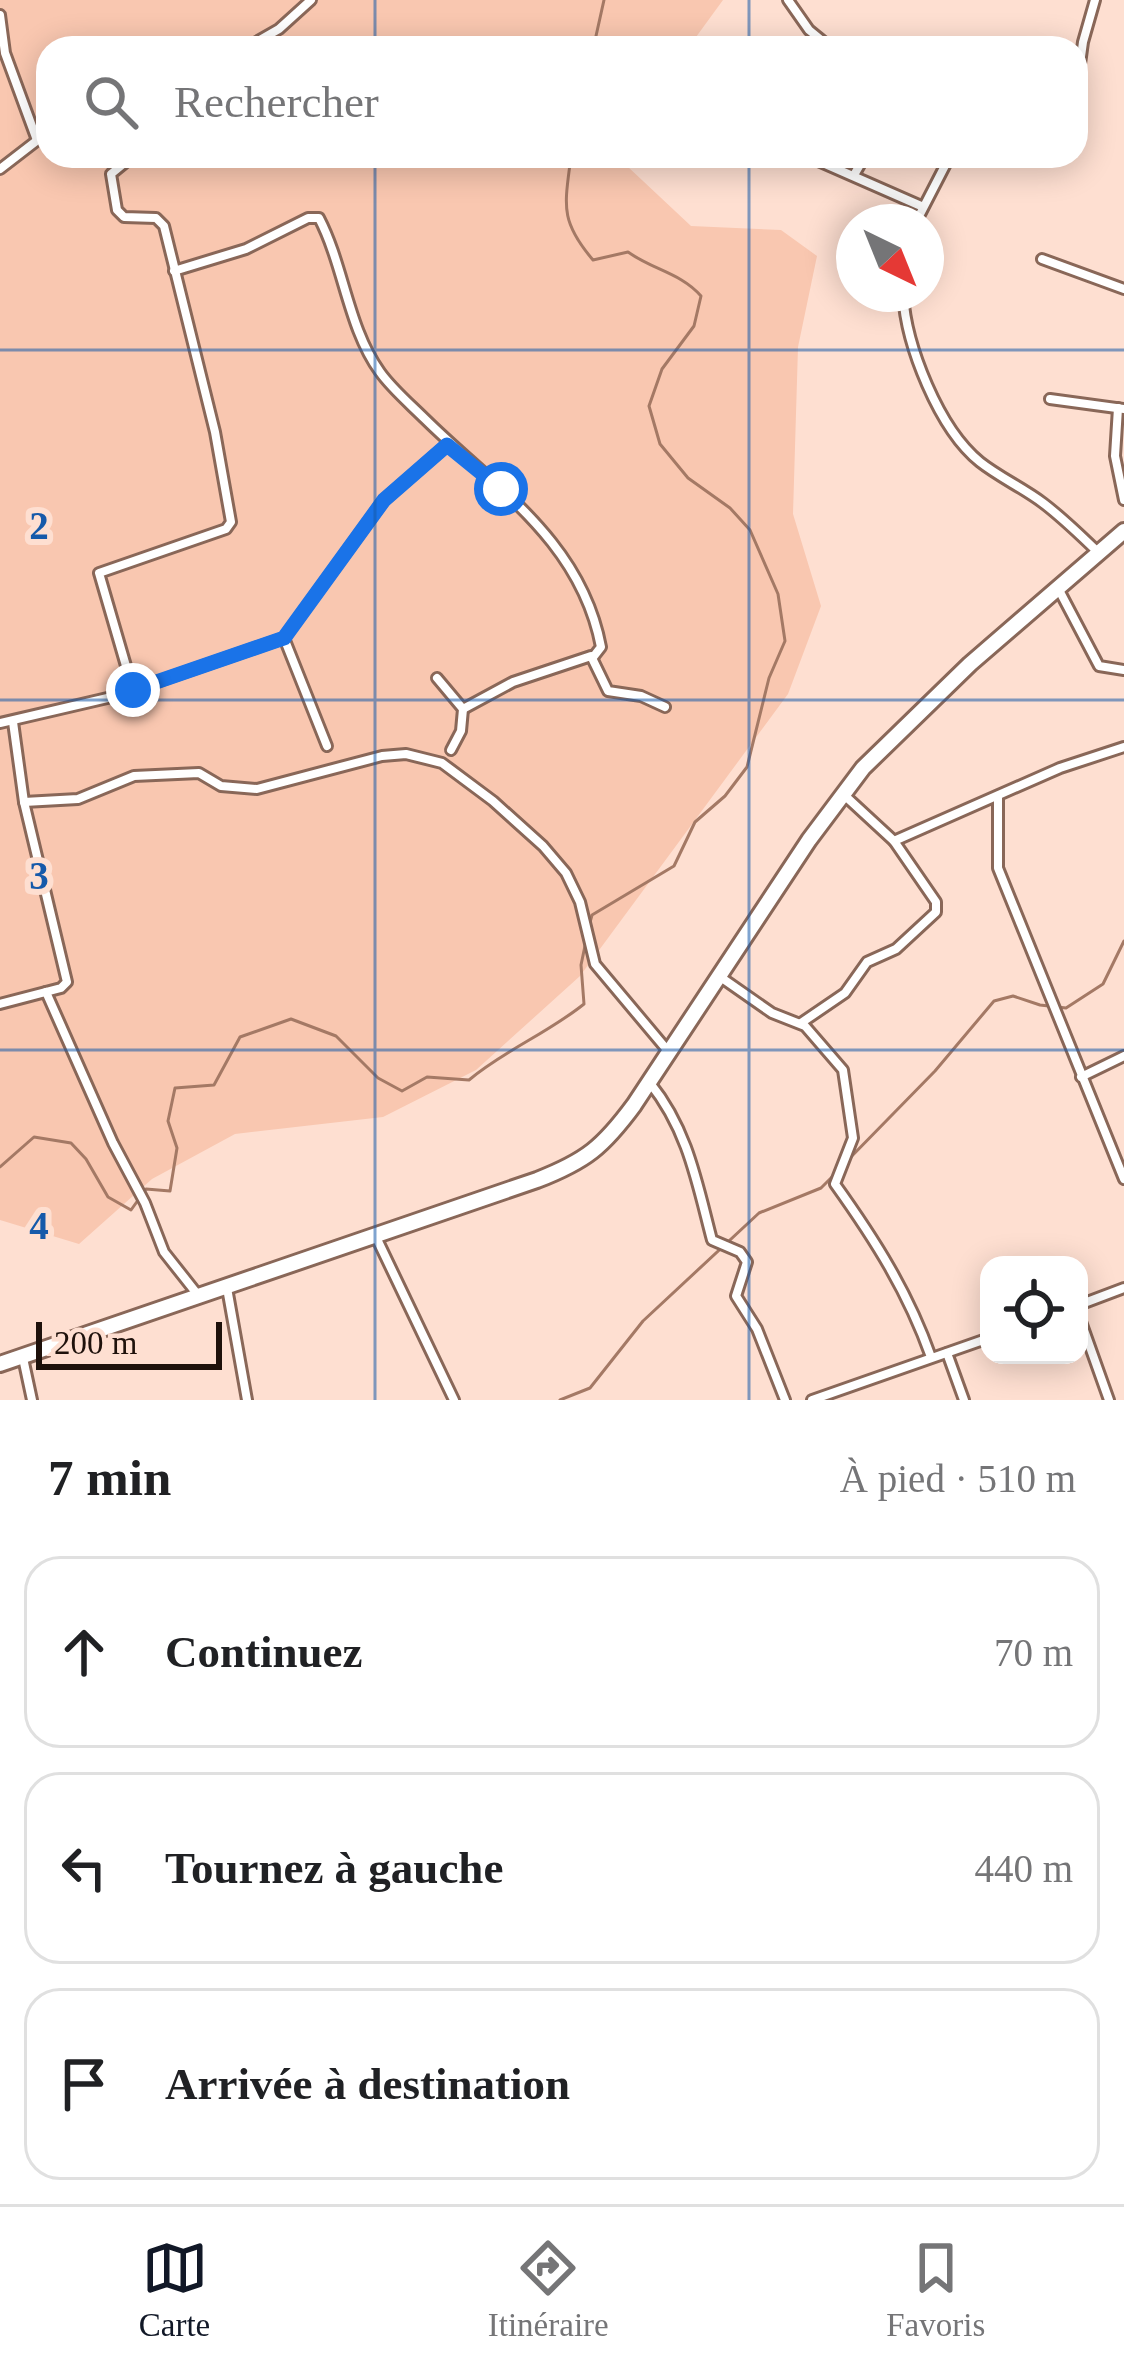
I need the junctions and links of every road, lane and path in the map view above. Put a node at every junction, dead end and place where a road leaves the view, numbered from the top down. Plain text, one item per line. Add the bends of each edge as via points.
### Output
1 (311, 0) edge
2 (788, 0) edge
3 (1095, 0) edge
4 (0, 15) edge
5 (266, 36) edge
6 (816, 36) edge
7 (1085, 36) edge
8 (36, 137) edge
9 (36, 141) edge
10 (118, 168) edge
11 (837, 168) edge
12 (858, 168) edge
13 (943, 168) edge
14 (0, 169) edge
15 (854, 175) junction
16 (917, 204) edge
17 (922, 204) edge
18 (1042, 259) dead end
19 (174, 271) junction
20 (1124, 290) edge
21 (904, 312) edge
22 (1050, 399) dead end
23 (1121, 408) edge
24 (447, 445) junction
25 (1124, 500) edge
26 (1124, 531) edge
27 (1099, 554) junction
28 (1058, 589) junction
29 (284, 638) junction
30 (594, 656) junction
31 (1124, 670) edge
32 (437, 678) dead end
33 (133, 690) junction
34 (664, 707) dead end
35 (463, 709) junction
36 (13, 722) junction
37 (0, 723) edge
38 (327, 746) dead end
39 (1124, 747) edge
40 (451, 750) dead end
41 (842, 793) junction
42 (998, 796) junction
43 (24, 802) junction
44 (894, 842) junction
45 (718, 976) junction
46 (46, 992) junction
47 (0, 1004) edge
48 (801, 1023) junction
49 (669, 1051) junction
50 (1124, 1056) edge
51 (1081, 1077) junction
52 (649, 1082) junction
53 (1124, 1179) edge
54 (376, 1237) junction
55 (226, 1288) junction
56 (1124, 1288) edge
57 (199, 1297) junction
58 (1088, 1302) edge
59 (980, 1341) edge
60 (1088, 1341) edge
61 (947, 1353) junction
62 (23, 1356) junction
63 (931, 1357) junction
64 (0, 1364) edge
65 (32, 1400) edge
66 (247, 1400) edge
67 (454, 1400) edge
68 (785, 1400) edge
69 (812, 1400) edge
70 (964, 1400) edge
71 (1109, 1400) edge

1 - 5 street
2 - 6 street
3 - 7 street
4 - 8 street via 4,53
9 - 14 street
10 - 19 street via 111,174 117,210 161,220
11 - 15 street
12 - 15 street
13 - 17 street
15 - 16 street
18 - 20 street
19 - 24 street via 320,218 377,369
19 - 33 street via 231,522 99,573
21 - 27 street via 927,386 967,449
22 - 23 street
23 - 25 street via 1115,456
24 - 29 street via 384,500
24 - 30 street via 524,506 558,551 594,619 601,647
26 - 27 highway
27 - 28 highway
28 - 31 street via 1099,666
28 - 41 highway via 919,711
29 - 33 street
29 - 38 street
30 - 34 street via 608,692
30 - 35 street via 542,670
32 - 35 street
33 - 36 street
35 - 40 street
36 - 37 street
36 - 43 street
39 - 42 street
41 - 44 street
41 - 45 highway
42 - 44 street
42 - 51 street via 998,868
43 - 46 street via 67,976 66,986
43 - 49 street via 78,799 134,776 199,773 221,786 257,789 382,756 442,763 566,872 595,964
44 - 48 street via 935,912
45 - 48 street
45 - 49 highway
46 - 47 street
46 - 57 street via 164,1252
48 - 63 street via 843,1070 853,1138 836,1186 889,1260
49 - 52 highway
50 - 51 street
51 - 53 street
52 - 54 highway via 612,1135 575,1165
52 - 68 street via 676,1119 712,1240 747,1262 736,1296
54 - 55 highway
54 - 67 street
55 - 57 highway
55 - 66 street
56 - 58 street
57 - 62 highway
59 - 61 street
60 - 71 street
61 - 63 street
61 - 70 street
62 - 64 highway
62 - 65 street
63 - 69 street

